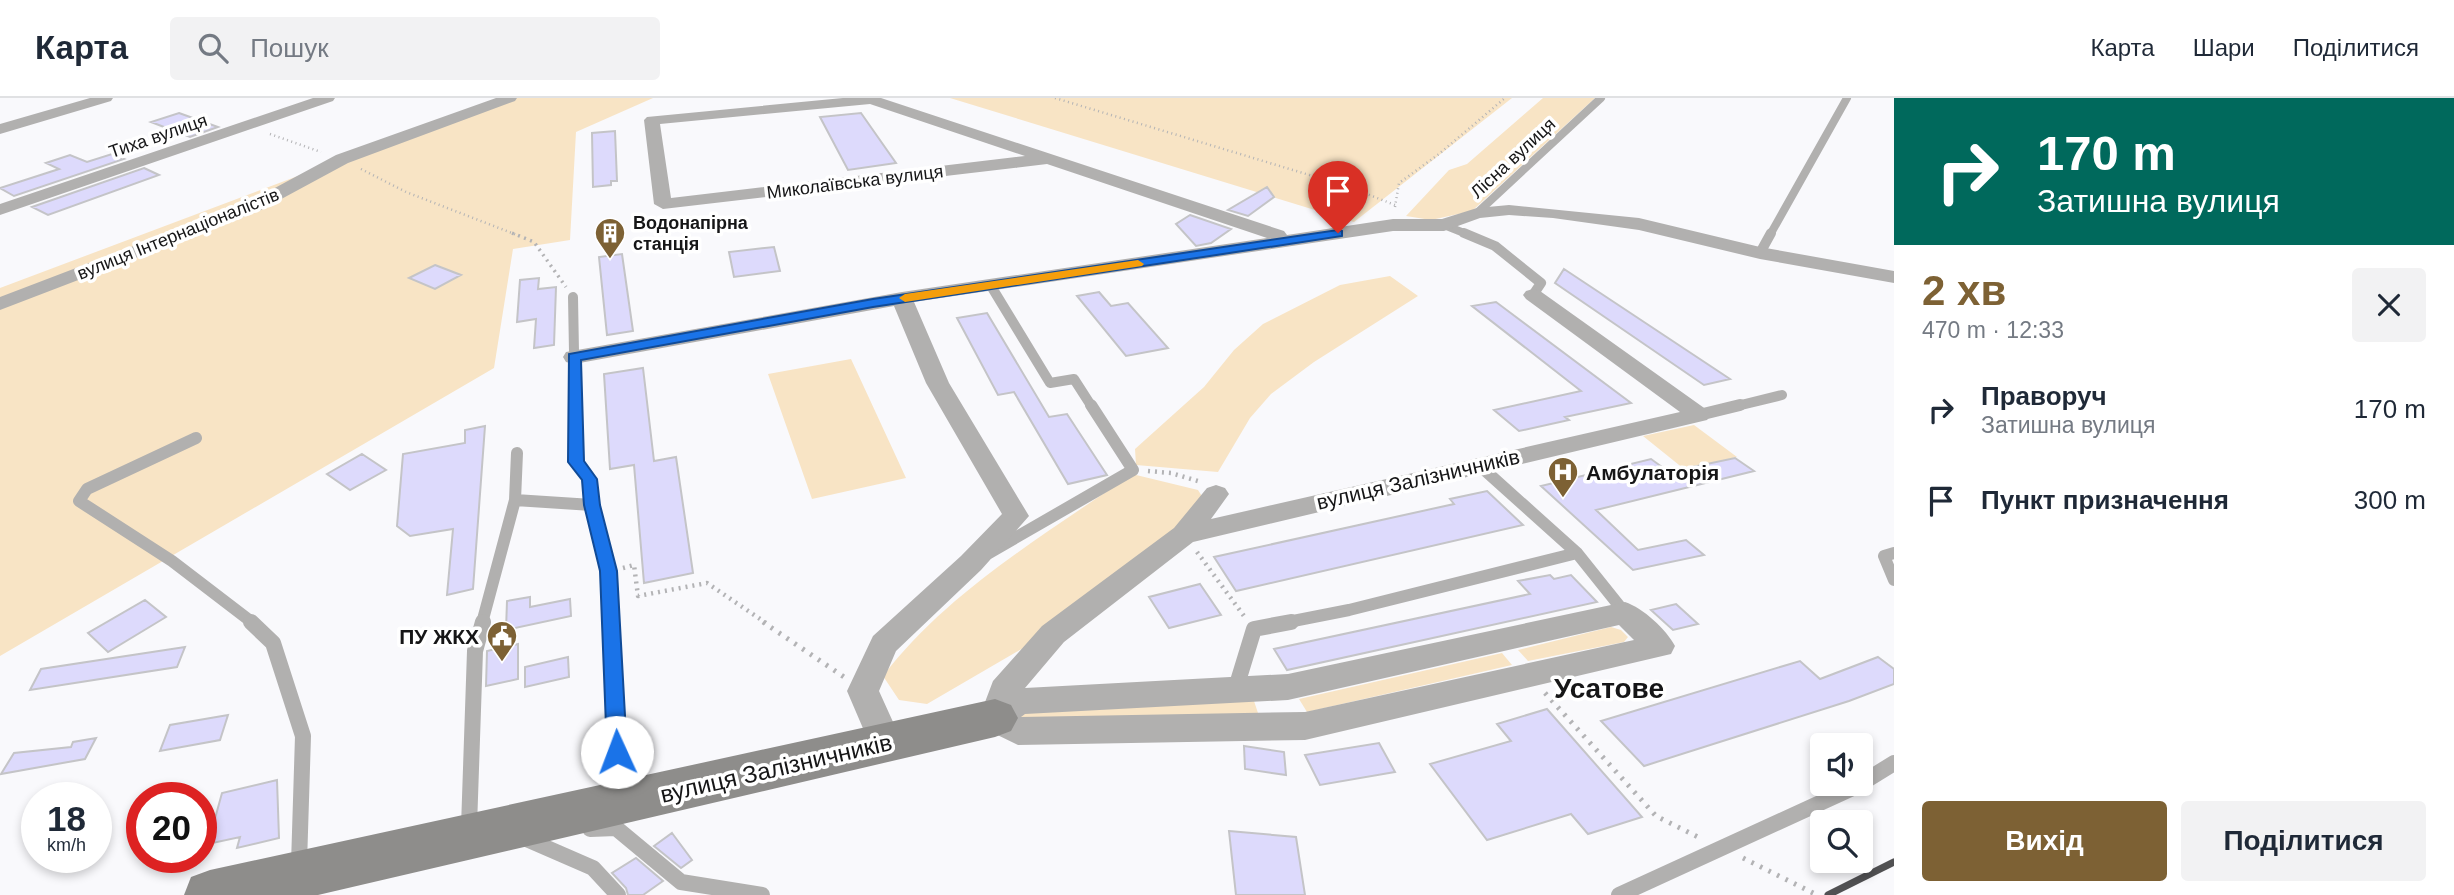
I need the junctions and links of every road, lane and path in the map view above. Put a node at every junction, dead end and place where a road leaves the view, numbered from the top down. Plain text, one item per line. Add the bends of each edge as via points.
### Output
1 (106, 98) edge
2 (328, 98) edge
3 (510, 98) edge
4 (1055, 98) edge
5 (1504, 98) edge
6 (1601, 98) edge
7 (1847, 98) edge
8 (868, 99) edge
9 (246, 126) junction
10 (0, 129) edge
11 (342, 159) junction
12 (1046, 159) junction
13 (1395, 205) junction
14 (0, 210) edge
15 (1477, 213) junction
16 (1394, 225) junction
17 (1444, 225) junction
18 (1283, 242) junction
19 (1760, 253) junction
20 (1894, 278) edge
21 (991, 286) junction
22 (1533, 295) joint
23 (573, 297) joint
24 (902, 298) junction
25 (0, 304) edge
26 (574, 357) junction
27 (1782, 395) dead end
28 (1699, 415) junction
29 (196, 438) dead end
30 (517, 453) dead end
31 (1479, 465) junction
32 (1133, 470) junction
33 (1216, 494) joint
34 (515, 500) junction
35 (592, 505) junction
36 (1184, 534) junction
37 (1577, 553) junction
38 (1894, 554) edge
39 (971, 564) junction
40 (609, 571) junction
41 (1894, 580) edge
42 (1625, 612) junction
43 (1254, 629) junction
44 (1529, 674) junction
45 (863, 691) junction
46 (1235, 691) junction
47 (995, 718) junction
48 (886, 744) junction
49 (1894, 763) edge
50 (619, 804) junction
51 (1656, 816) dead end
52 (487, 834) junction
53 (299, 875) junction
54 (210, 895) edge
55 (618, 895) edge
56 (762, 895) edge
57 (1619, 895) edge

1 - 10 street
2 - 9 street, Тиха вулиця
3 - 11 street, вулиця Інтернаціоналістів
4 - 13 path
5 - 13 path via 1399,183
6 - 15 lane, Лісна вулиця
7 - 19 lane
8 - 12 street
8 - 12 street, Миколаївська вулиця via 652,120 663,204
9 - 11 path
9 - 14 street, Тиха вулиця
11 - 23 path via 406,192 534,242
11 - 25 street, вулиця Інтернаціоналістів via 255,205
12 - 18 street via 1277,235
13 - 16 path
15 - 17 street
15 - 19 street via 1509,210 1639,224
16 - 17 street
16 - 18 street
17 - 22 lane via 1495,246 1532,275 1541,283
18 - 21 street
19 - 20 street
21 - 24 street
21 - 32 lane via 1050,383 1074,379
22 - 28 street
23 - 26 lane
24 - 26 street
24 - 39 street via 913,335 1016,516
26 - 35 lane via 576,462 589,479
27 - 28 lane
28 - 31 street, вулиця Залізничників
29 - 53 lane via 87,489 79,501 172,561 273,643 303,736
30 - 34 lane
31 - 36 street, вулиця Залізничників
31 - 37 lane
32 - 33 path via 1171,473 1209,484
32 - 39 lane
33 - 36 street
34 - 35 lane
34 - 52 lane via 475,651
35 - 40 lane
36 - 43 path
36 - 47 street via 1052,634 1004,690
37 - 42 lane
37 - 43 lane
38 - 41 lane via 1884,556
39 - 45 street via 884,644
40 - 45 path via 634,565 638,596 707,583
40 - 50 lane
42 - 44 street via 1660,646
42 - 46 street via 1287,688
43 - 46 lane
44 - 47 street via 1305,726 1018,731
44 - 51 path
45 - 48 street
46 - 47 street via 1018,701
47 - 48 street, вулиця Залізничників
48 - 50 street, вулиця Залізничників
49 - 57 lane via 1857,786
50 - 52 street, вулиця Залізничників
52 - 53 street, вулиця Залізничників
52 - 55 lane via 593,868
52 - 56 lane via 615,828 681,881
53 - 54 street, вулиця Залізничників

